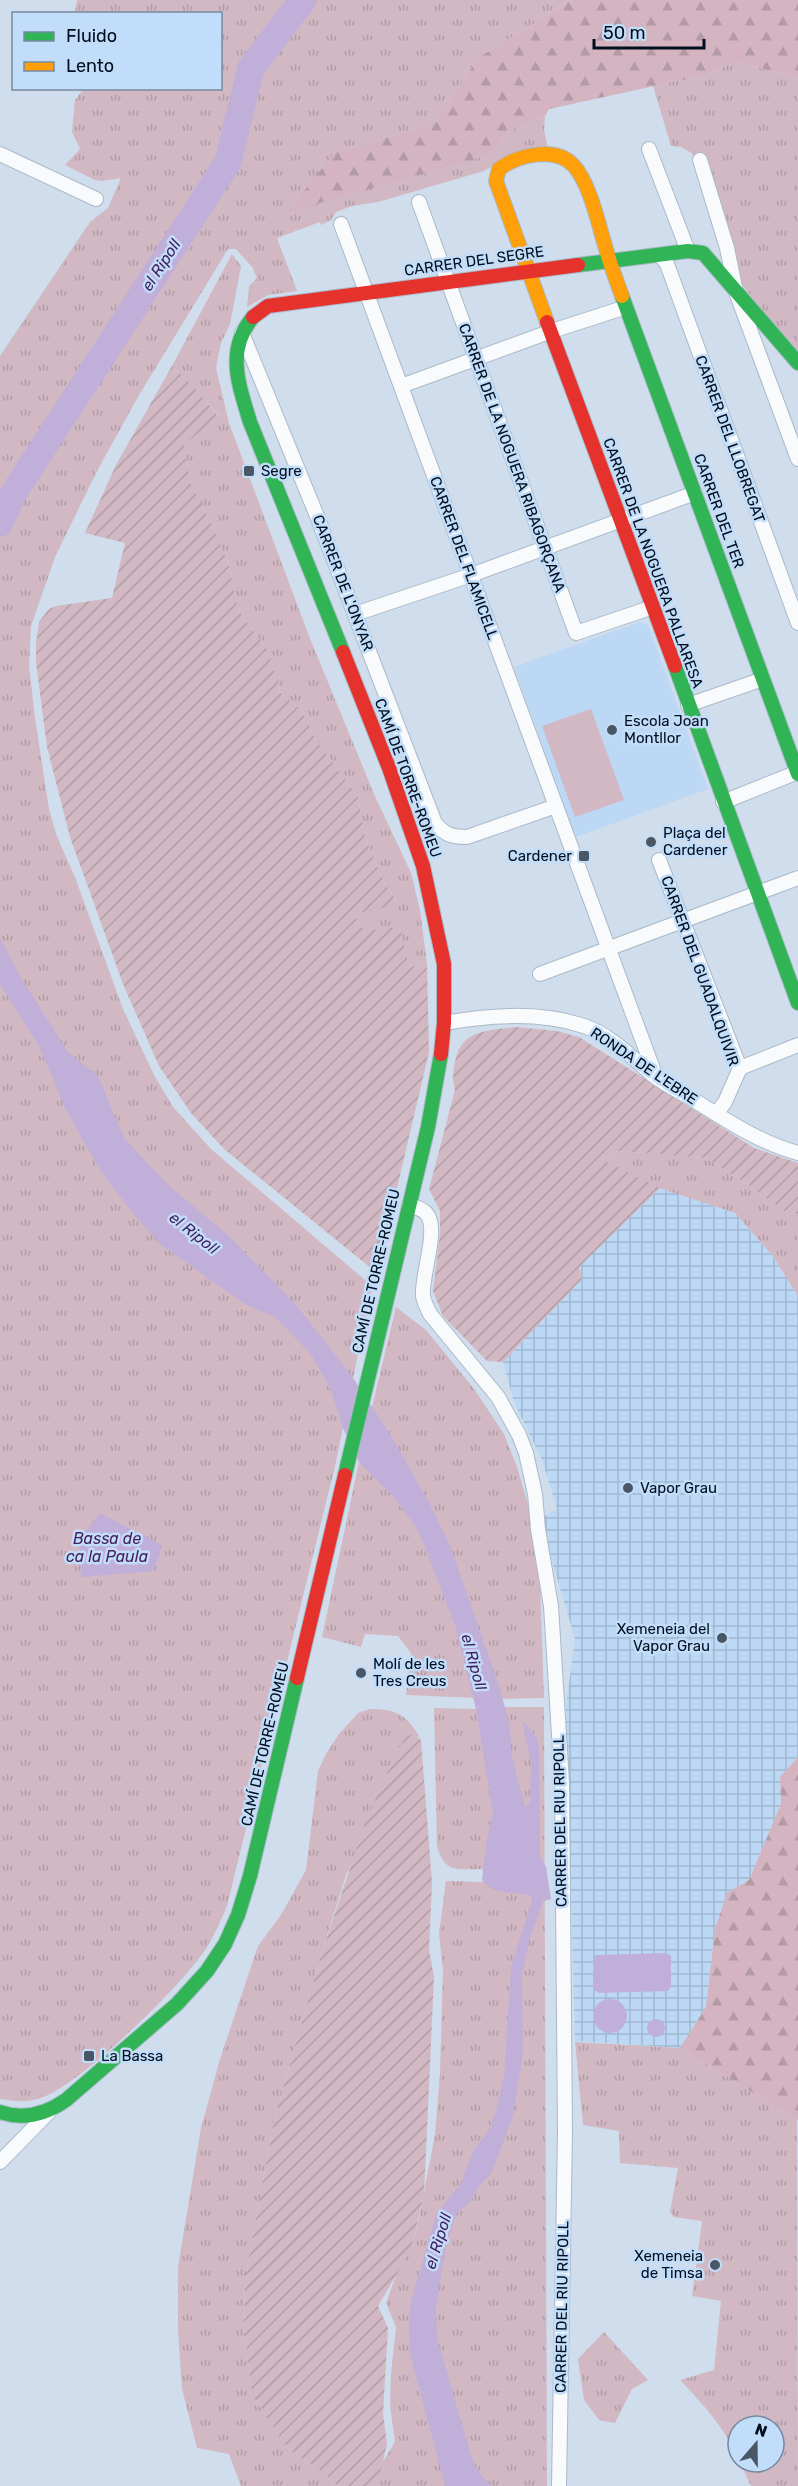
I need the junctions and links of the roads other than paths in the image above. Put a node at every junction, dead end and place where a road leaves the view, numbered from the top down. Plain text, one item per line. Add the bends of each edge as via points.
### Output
1 (649, 149) dead end
2 (0, 154) edge
3 (534, 155) joint
4 (700, 160) dead end
5 (96, 199) dead end
6 (419, 202) dead end
7 (341, 224) dead end
8 (688, 251) junction
9 (660, 255) junction
10 (609, 260) junction
11 (527, 271) junction
12 (448, 282) junction
13 (736, 292) junction
14 (367, 293) junction
15 (626, 307) junction
16 (549, 332) junction
17 (242, 333) junction
18 (476, 360) junction
19 (798, 363) edge
20 (400, 386) junction
21 (268, 397) junction
22 (245, 406) junction
23 (798, 459) edge
24 (695, 493) junction
25 (620, 520) junction
26 (543, 548) junction
27 (471, 575) junction
28 (653, 607) junction
29 (355, 614) junction
30 (798, 623) edge
31 (763, 679) junction
32 (688, 705) junction
33 (798, 773) edge
34 (723, 802) junction
35 (556, 806) junction
36 (659, 860) dead end
37 (798, 878) edge
38 (756, 895) junction
39 (683, 920) junction
40 (607, 947) junction
41 (540, 974) dead end
42 (798, 1003) edge
43 (444, 1023) junction
44 (798, 1045) edge
45 (740, 1068) junction
46 (656, 1077) junction
47 (716, 1114) junction
48 (798, 1153) edge
49 (409, 1205) junction
50 (51, 2110) junction
51 (0, 2112) edge
52 (0, 2162) edge
53 (560, 2486) edge

1 - 8 street
2 - 5 street
3 - 10 street, CARRER DEL TER via 563,159 578,172
3 - 11 street, CARRER DE LA NOGUERA PALLARESA via 512,161 496,175
4 - 13 street
6 - 12 street, CARRER DE LA NOGUERA RIBAGORÇANA
7 - 14 street, CARRER DEL FLAMICELL
8 - 9 street, CARRER DEL SEGRE
8 - 13 street via 703,253
9 - 10 street, CARRER DEL SEGRE
9 - 30 street, CARRER DEL LLOBREGAT via 667,264
10 - 11 street, CARRER DEL SEGRE
10 - 15 street, CARRER DEL TER
11 - 12 street, CARRER DEL SEGRE
11 - 16 street, CARRER DE LA NOGUERA PALLARESA
12 - 14 street, CARRER DEL SEGRE
12 - 18 street, CARRER DE LA NOGUERA RIBAGORÇANA
13 - 19 street
13 - 23 street
14 - 17 street, CARRER DEL SEGRE via 268,306 250,319
14 - 20 street, CARRER DEL FLAMICELL
15 - 16 street
15 - 24 street, CARRER DEL TER
16 - 18 street
16 - 25 street, CARRER DE LA NOGUERA PALLARESA
17 - 21 street, CARRER DE L'ONYAR
17 - 22 street, CAMÍ DE TORRE-ROMEU via 235,368
18 - 20 street
18 - 26 street, CARRER DE LA NOGUERA RIBAGORÇANA
20 - 27 street, CARRER DEL FLAMICELL
21 - 22 street
21 - 29 street, CARRER DE L'ONYAR
22 - 43 street, CAMÍ DE TORRE-ROMEU via 389,768 423,866 444,964
24 - 25 street
24 - 31 street, CARRER DEL TER
25 - 26 street
25 - 28 street, CARRER DE LA NOGUERA PALLARESA
26 - 27 street
26 - 28 street, CARRER DE LA NOGUERA RIBAGORÇANA via 576,633
27 - 29 street
27 - 35 street, CARRER DEL FLAMICELL
28 - 32 street, CARRER DE LA NOGUERA PALLARESA
29 - 35 street, CARRER DE L'ONYAR via 435,823 443,833 467,837
31 - 32 street
31 - 33 street, CARRER DEL TER
32 - 34 street, CARRER DE LA NOGUERA PALLARESA
33 - 34 street
34 - 38 street, CARRER DE LA NOGUERA PALLARESA
35 - 40 street, CARRER DEL FLAMICELL
36 - 39 street, CARRER DEL GUADALQUIVIR
37 - 38 street
38 - 39 street
38 - 42 street, CARRER DE LA NOGUERA PALLARESA
39 - 40 street
39 - 45 street, CARRER DEL GUADALQUIVIR
40 - 41 street
40 - 46 street, CARRER DEL FLAMICELL
43 - 46 street, RONDA DE L'EBRE via 482,1017 534,1016 585,1026 615,1043
43 - 49 street, CAMÍ DE TORRE-ROMEU via 428,1126
44 - 45 street
45 - 47 street, CARRER DEL GUADALQUIVIR
46 - 47 street, RONDA DE L'EBRE
47 - 48 street, RONDA DE L'EBRE via 763,1141
49 - 50 street, CAMÍ DE TORRE-ROMEU via 250,1876 232,1930 209,1968 165,2014
49 - 53 street, CARRER DEL RIU RIPOLL via 420,1208 430,1219 423,1287 430,1314 498,1397 526,1453 551,1606 562,1783 565,2132
50 - 51 street, CAMÍ DE TORRE-ROMEU via 26,2117
50 - 52 street

